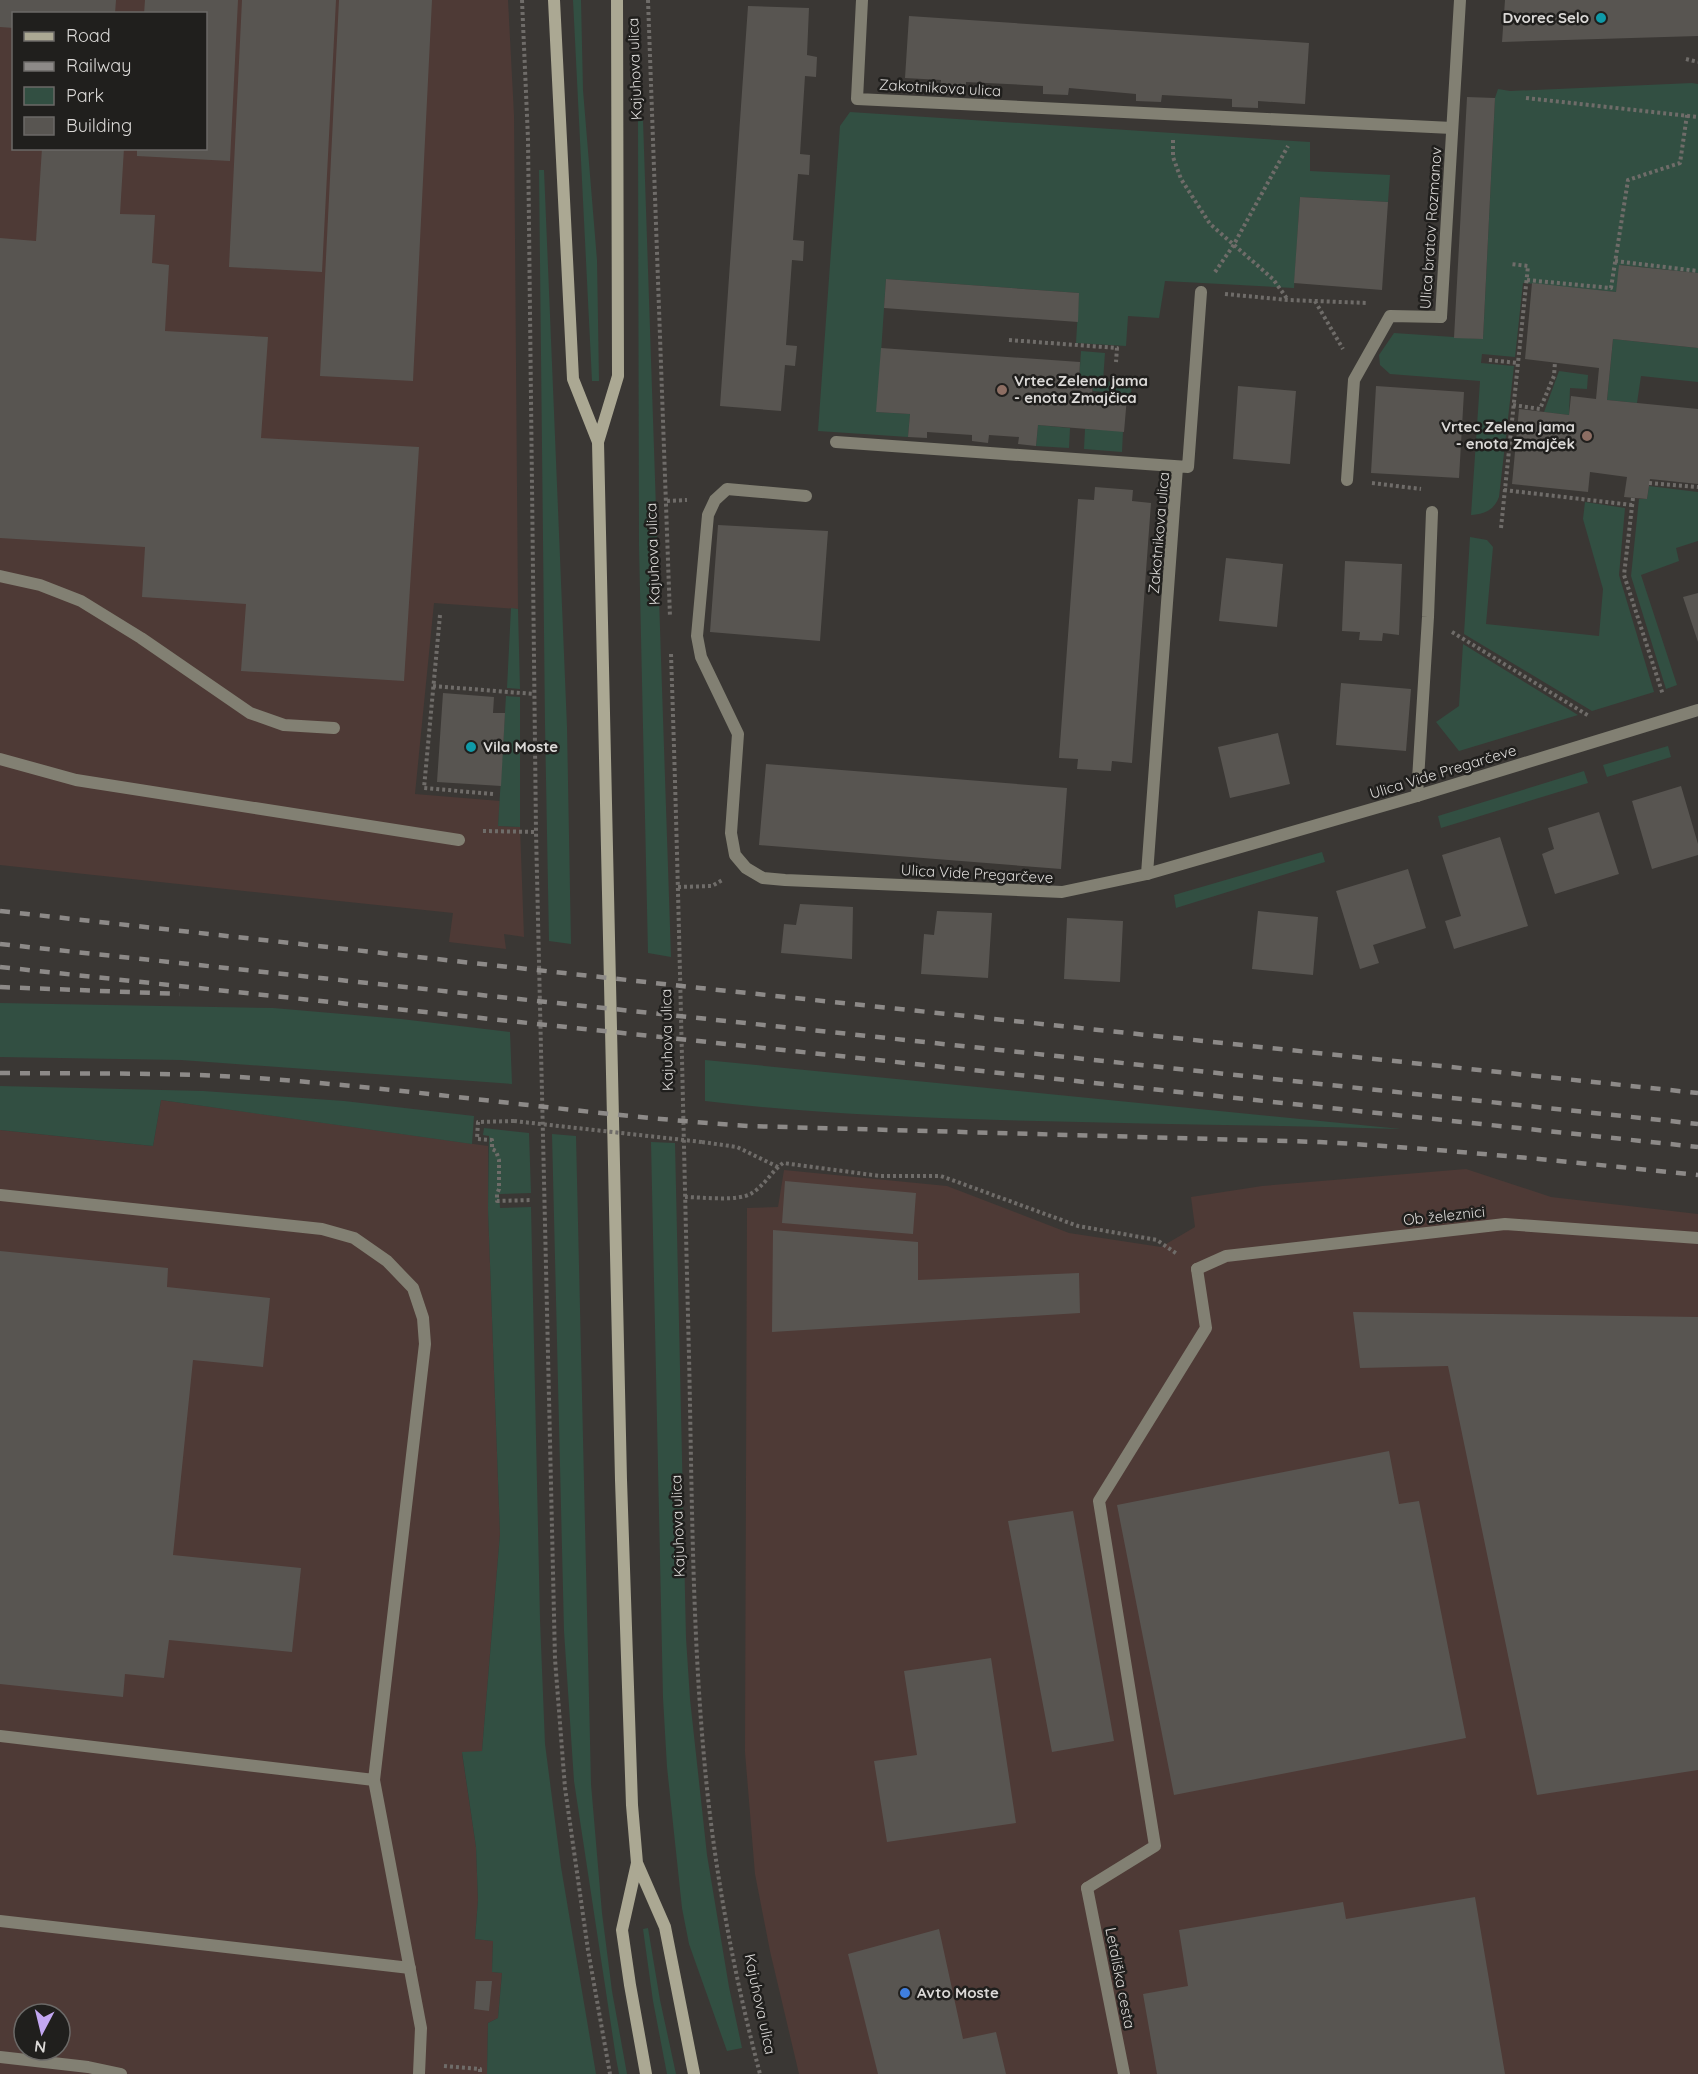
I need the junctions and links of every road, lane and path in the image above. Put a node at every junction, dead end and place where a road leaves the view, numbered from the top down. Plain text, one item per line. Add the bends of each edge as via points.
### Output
1 (522, 0) edge
2 (554, 0) edge
3 (617, 0) edge
4 (648, 0) edge
5 (862, 0) edge
6 (1460, 0) edge
7 (1686, 59) dead end
8 (1698, 62) edge
9 (1527, 98) dead end
10 (1172, 115) junction
11 (1688, 115) junction
12 (1698, 117) edge
13 (1301, 122) junction
14 (1452, 128) junction
15 (1233, 246) junction
16 (1615, 261) junction
17 (1511, 264) dead end
18 (1698, 271) edge
19 (1527, 280) junction
20 (1201, 292) junction
21 (1288, 300) junction
22 (1315, 301) junction
23 (1390, 316) junction
24 (1009, 340) dead end
25 (1489, 360) dead end
26 (1116, 362) dead end
27 (1556, 362) dead end
28 (1518, 363) junction
29 (1354, 380) junction
30 (1513, 405) junction
31 (598, 442) junction
32 (836, 442) dead end
33 (1178, 467) junction
34 (1347, 480) joint
35 (1649, 483) dead end
36 (1698, 487) edge
37 (1504, 490) junction
38 (806, 496) dead end
39 (1633, 498) dead end
40 (1632, 505) junction
41 (1432, 512) joint
42 (1501, 528) dead end
43 (0, 576) edge
44 (440, 615) dead end
45 (1428, 617) junction
46 (670, 625) dead end
47 (671, 648) dead end
48 (434, 686) junction
49 (1662, 690) dead end
50 (534, 694) junction
51 (1698, 710) edge
52 (334, 728) dead end
53 (1620, 735) junction
54 (0, 759) edge
55 (493, 794) dead end
56 (1417, 796) junction
57 (482, 831) dead end
58 (536, 832) junction
59 (459, 840) dead end
60 (1147, 874) junction
61 (712, 886) dead end
62 (678, 887) junction
63 (778, 1167) junction
64 (0, 1195) edge
65 (685, 1197) junction
66 (531, 1200) dead end
67 (1698, 1238) edge
68 (1197, 1269) junction
69 (0, 1736) edge
70 (374, 1780) junction
71 (637, 1863) junction
72 (0, 1921) edge
73 (410, 1968) junction
74 (0, 2057) edge
75 (419, 2070) edge
76 (121, 2074) edge
77 (480, 2074) edge
78 (610, 2074) edge
79 (646, 2074) edge
80 (694, 2074) edge
81 (760, 2074) edge
82 (1124, 2074) edge

1 - 50 path via 528,139
2 - 31 main road, Kajuhova ulica via 573,379
3 - 31 main road, Kajuhova ulica via 618,376
4 - 46 path, Kajuhova ulica
5 - 10 street, Zakotnikova ulica via 857,99
6 - 14 street, Ulica bratov Rozmanov
7 - 8 path
9 - 11 path
10 - 13 street, Zakotnikova ulica
10 - 15 path via 1173,157 1181,179 1210,224
11 - 12 path
11 - 16 path via 1680,163 1628,180
13 - 14 street, Zakotnikova ulica
13 - 15 path
14 - 23 street, Ulica bratov Rozmanov via 1441,317
15 - 20 path
15 - 21 path via 1273,279
16 - 18 path
16 - 19 path via 1611,288
17 - 19 path via 1528,266
19 - 28 path
20 - 21 path
20 - 33 street, Zakotnikova ulica via 1188,467
21 - 22 path
22 - 23 path via 1371,303
22 - 29 path via 1349,358
23 - 29 street
24 - 26 path via 1117,348
25 - 28 path
27 - 30 path via 1540,409
28 - 30 path
29 - 34 street
30 - 37 path
31 - 71 main road, Kajuhova ulica via 621,1492 629,1754
32 - 33 street
33 - 60 street, Zakotnikova ulica
34 - 41 path via 1421,489
35 - 36 path
37 - 40 path
37 - 42 path
38 - 60 street, Ulica Vide Pregarčeve via 727,489 715,500 708,515 697,636 701,657 738,734 731,833 735,855 746,868 763,878 785,880 1062,892
39 - 40 path
40 - 49 path via 1624,575
41 - 45 street
43 - 52 street via 40,585 81,602 250,713 284,725
44 - 48 path
45 - 53 path
45 - 56 street
47 - 62 path, Kajuhova ulica
48 - 50 path
48 - 55 path via 424,788
50 - 58 path
51 - 53 street, Ulica Vide Pregarčeve
53 - 56 street, Ulica Vide Pregarčeve
54 - 59 street via 76,780
56 - 60 street, Ulica Vide Pregarčeve
57 - 58 path
58 - 78 path via 555,1659 565,1788
61 - 62 path
62 - 65 path, Kajuhova ulica
63 - 65 path via 744,1198
63 - 66 path, bridge via 737,1147 514,1121 478,1122 477,1139 492,1140 499,1160 496,1201
63 - 68 path via 783,1162 880,1176 941,1176 1078,1226 1157,1240
64 - 70 street via 322,1229 354,1238 387,1261 413,1288 423,1318 425,1344
65 - 81 path, Kajuhova ulica via 693,1534 704,1760 730,1939
67 - 68 street, Ob železnici via 1505,1224 1226,1256
68 - 82 street, Letališka cesta via 1206,1328 1099,1501 1155,1846 1087,1888
69 - 70 street
70 - 73 street
71 - 79 main road, Kajuhova ulica via 622,1930
71 - 80 main road, Kajuhova ulica via 665,1927
72 - 73 street
73 - 75 street via 421,2028
74 - 76 street
75 - 77 path via 480,2068

